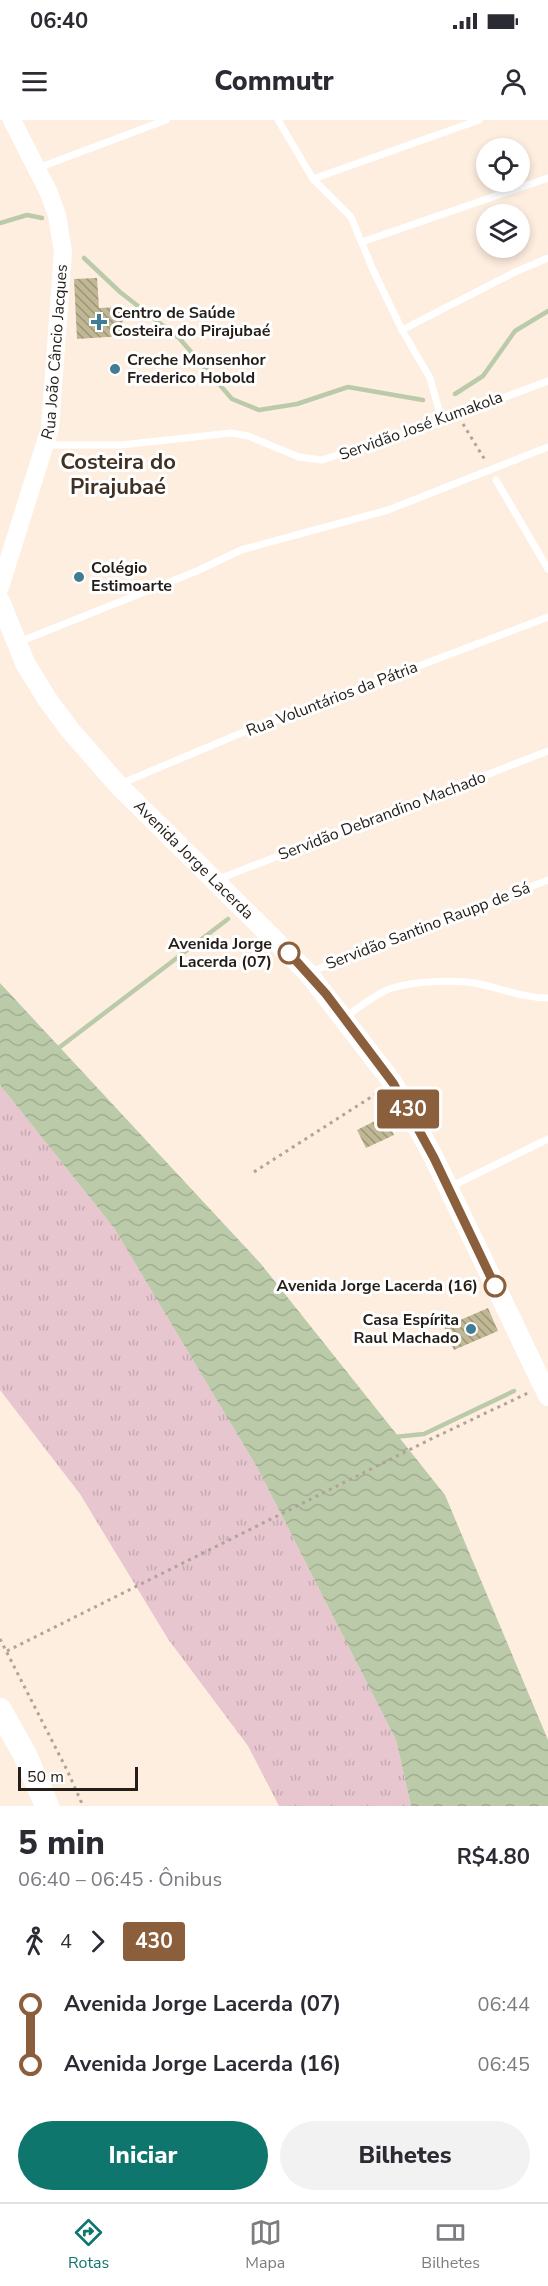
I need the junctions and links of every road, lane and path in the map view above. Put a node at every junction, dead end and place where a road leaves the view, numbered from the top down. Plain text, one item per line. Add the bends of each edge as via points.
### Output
1 (12, 120) edge
2 (166, 120) edge
3 (278, 120) edge
4 (478, 120) edge
5 (38, 168) junction
6 (548, 178) edge
7 (313, 179) junction
8 (362, 242) junction
9 (548, 258) edge
10 (402, 330) junction
11 (548, 381) edge
12 (458, 415) junction
13 (442, 421) junction
14 (46, 445) junction
15 (548, 447) edge
16 (491, 470) junction
17 (496, 480) dead end
18 (548, 569) edge
19 (0, 587) edge
20 (0, 602) edge
21 (548, 617) edge
22 (4, 620) edge
23 (16, 643) junction
24 (548, 751) edge
25 (118, 785) junction
26 (216, 880) junction
27 (548, 880) edge
28 (308, 973) junction
29 (548, 998) edge
30 (344, 1018) junction
31 (393, 1083) junction
32 (548, 1140) edge
33 (254, 1172) dead end
34 (448, 1188) junction
35 (546, 1391) edge
36 (0, 1639) edge
37 (7, 1651) junction
38 (0, 1710) edge
39 (47, 1806) edge
40 (83, 1806) edge

1 - 5 street, Rua João Câncio Jacques
2 - 5 lane
3 - 7 lane
4 - 7 lane
5 - 14 street, Rua João Câncio Jacques via 57,215 63,252
6 - 8 lane
7 - 8 lane via 351,217
8 - 10 lane
9 - 10 lane
10 - 13 lane via 430,378
11 - 12 lane, Servidão José Kumakola
12 - 13 lane, Servidão José Kumakola
12 - 16 path
13 - 14 lane, Servidão José Kumakola via 322,460 299,457 231,433 121,445
14 - 19 street, Rua João Câncio Jacques
15 - 16 lane
16 - 23 lane via 388,510 241,550
17 - 18 lane
20 - 22 main road, Avenida Jorge Lacerda
21 - 25 lane, Rua Voluntários da Pátria via 239,734
22 - 23 main road, Avenida Jorge Lacerda
23 - 25 main road, Avenida Jorge Lacerda via 46,699
24 - 26 lane, Servidão Debrandino Machado
25 - 26 main road, Avenida Jorge Lacerda
26 - 28 main road, Avenida Jorge Lacerda
27 - 28 lane, Servidão Santino Raupp de Sá
28 - 30 main road, Avenida Jorge Lacerda
29 - 30 lane via 462,982 406,986 378,995
30 - 31 main road, Avenida Jorge Lacerda
31 - 33 path
31 - 34 main road, Avenida Jorge Lacerda
32 - 34 lane
34 - 35 main road, Avenida Jorge Lacerda
35 - 37 path via 429,1440
36 - 37 path
37 - 40 path
38 - 39 highway

